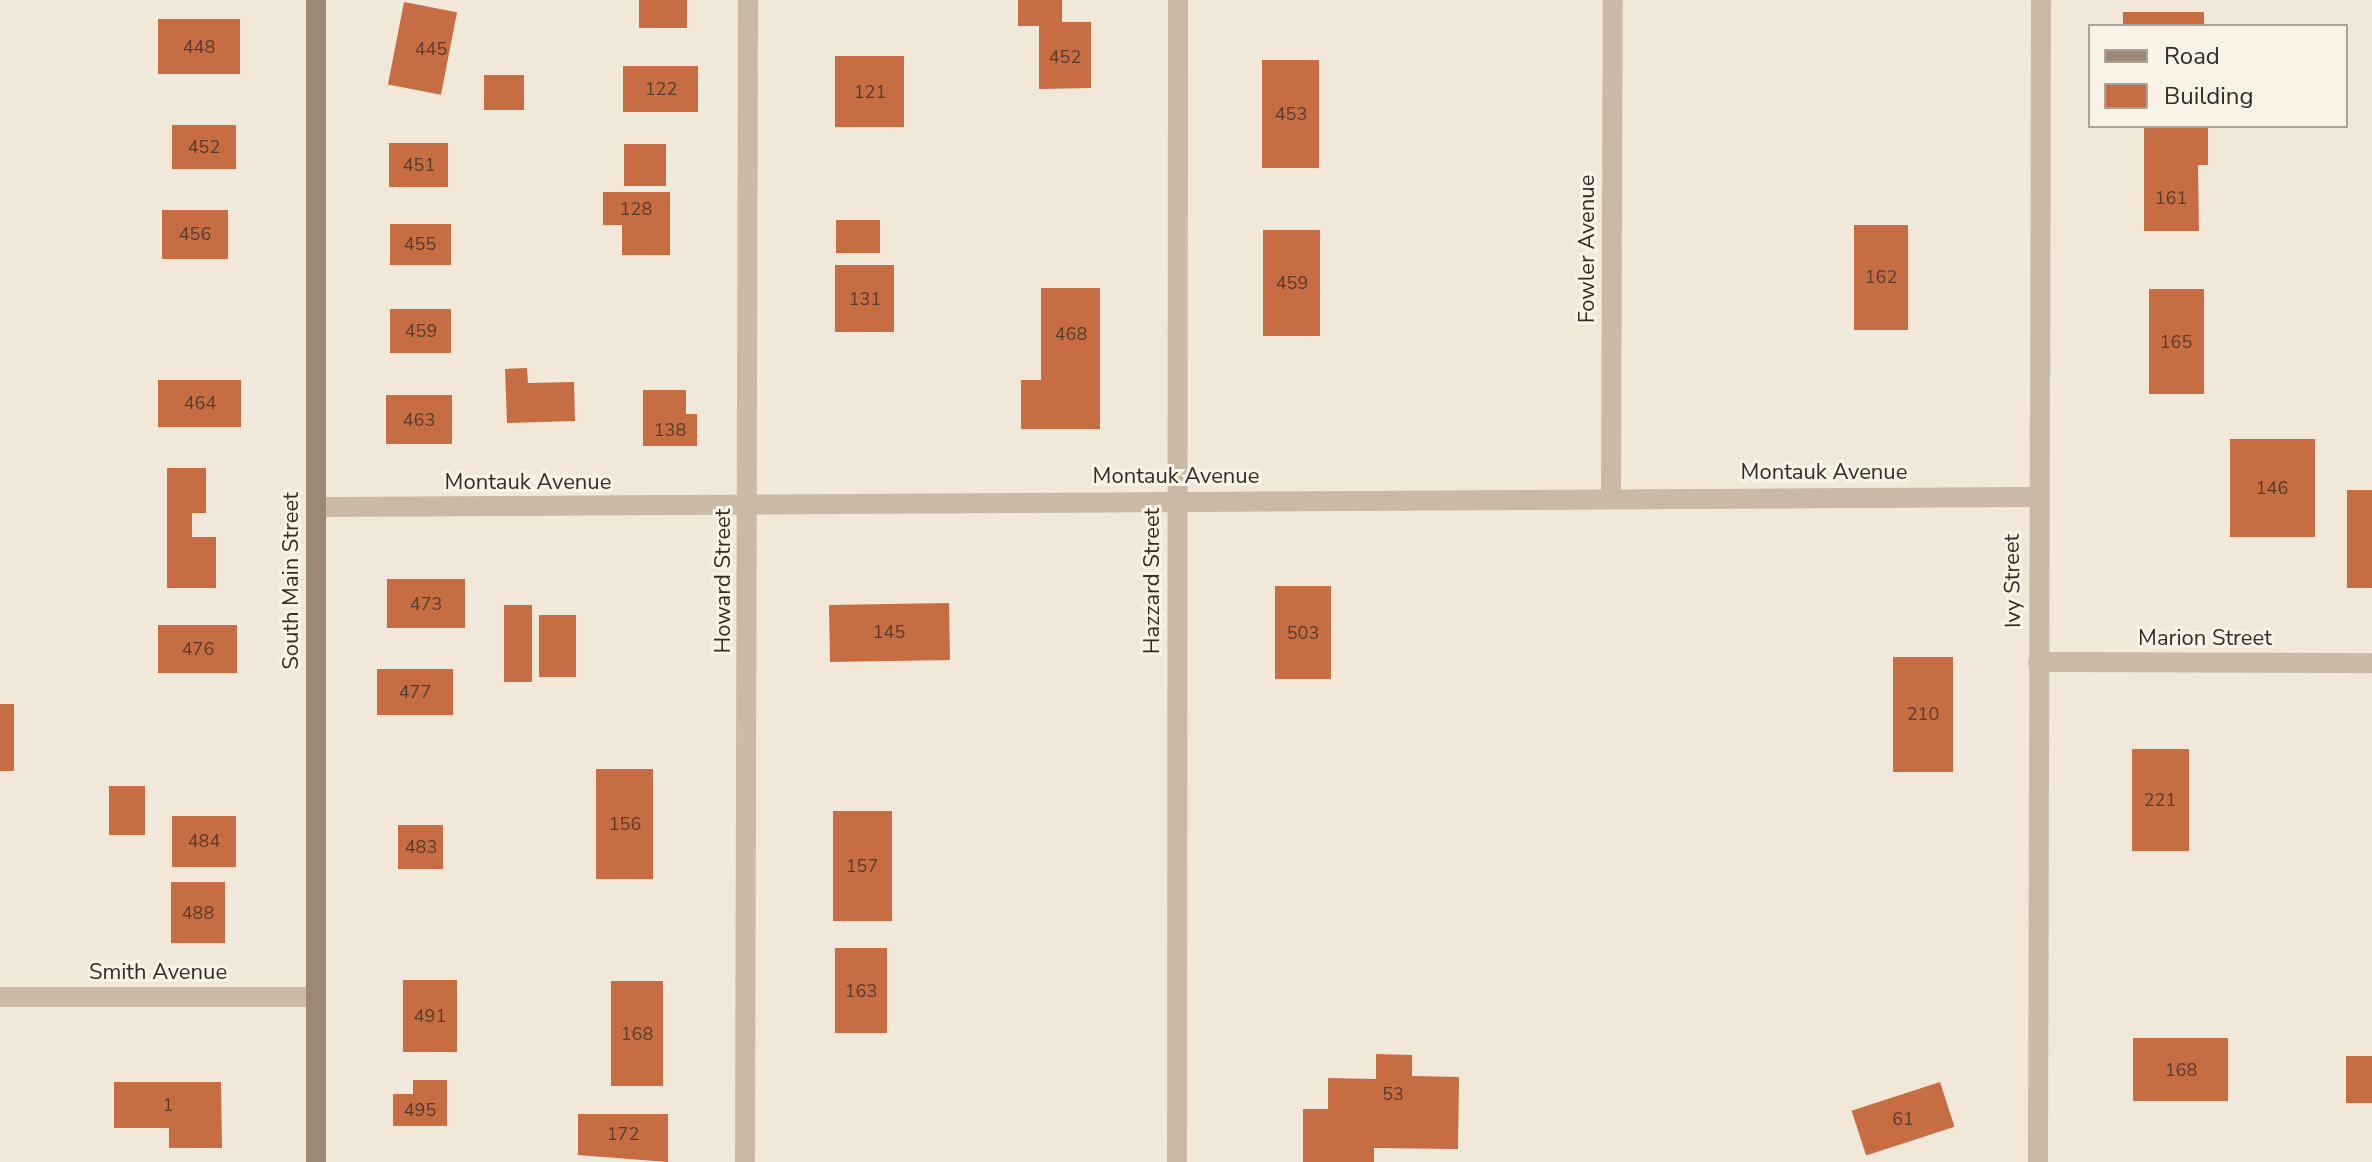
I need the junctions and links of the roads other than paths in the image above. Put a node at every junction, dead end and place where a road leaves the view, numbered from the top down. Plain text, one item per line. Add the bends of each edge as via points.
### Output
1 (316, 0) edge
2 (748, 0) edge
3 (1178, 0) edge
4 (1613, 0) edge
5 (2041, 0) edge
6 (2036, 497) junction
7 (1611, 498) junction
8 (1177, 500) junction
9 (316, 507) junction
10 (749, 507) junction
11 (2038, 662) junction
12 (2372, 663) edge
13 (0, 997) edge
14 (316, 997) junction
15 (316, 1162) edge
16 (745, 1162) edge
17 (1177, 1162) edge
18 (2038, 1162) edge

1 - 9 street, South Main Street
2 - 10 street, Howard Street
3 - 8 street, Hazzard Street
4 - 7 street, Fowler Avenue
5 - 6 street, Ivy Street
6 - 7 street, Montauk Avenue
6 - 11 street, Ivy Street
7 - 8 street, Montauk Avenue
8 - 10 street, Montauk Avenue
8 - 17 street, Hazzard Street
9 - 10 street, Montauk Avenue
9 - 14 street, South Main Street
10 - 16 street, Howard Street
11 - 12 street, Marion Street
11 - 18 street, Ivy Street
13 - 14 street, Smith Avenue
14 - 15 street, South Main Street

